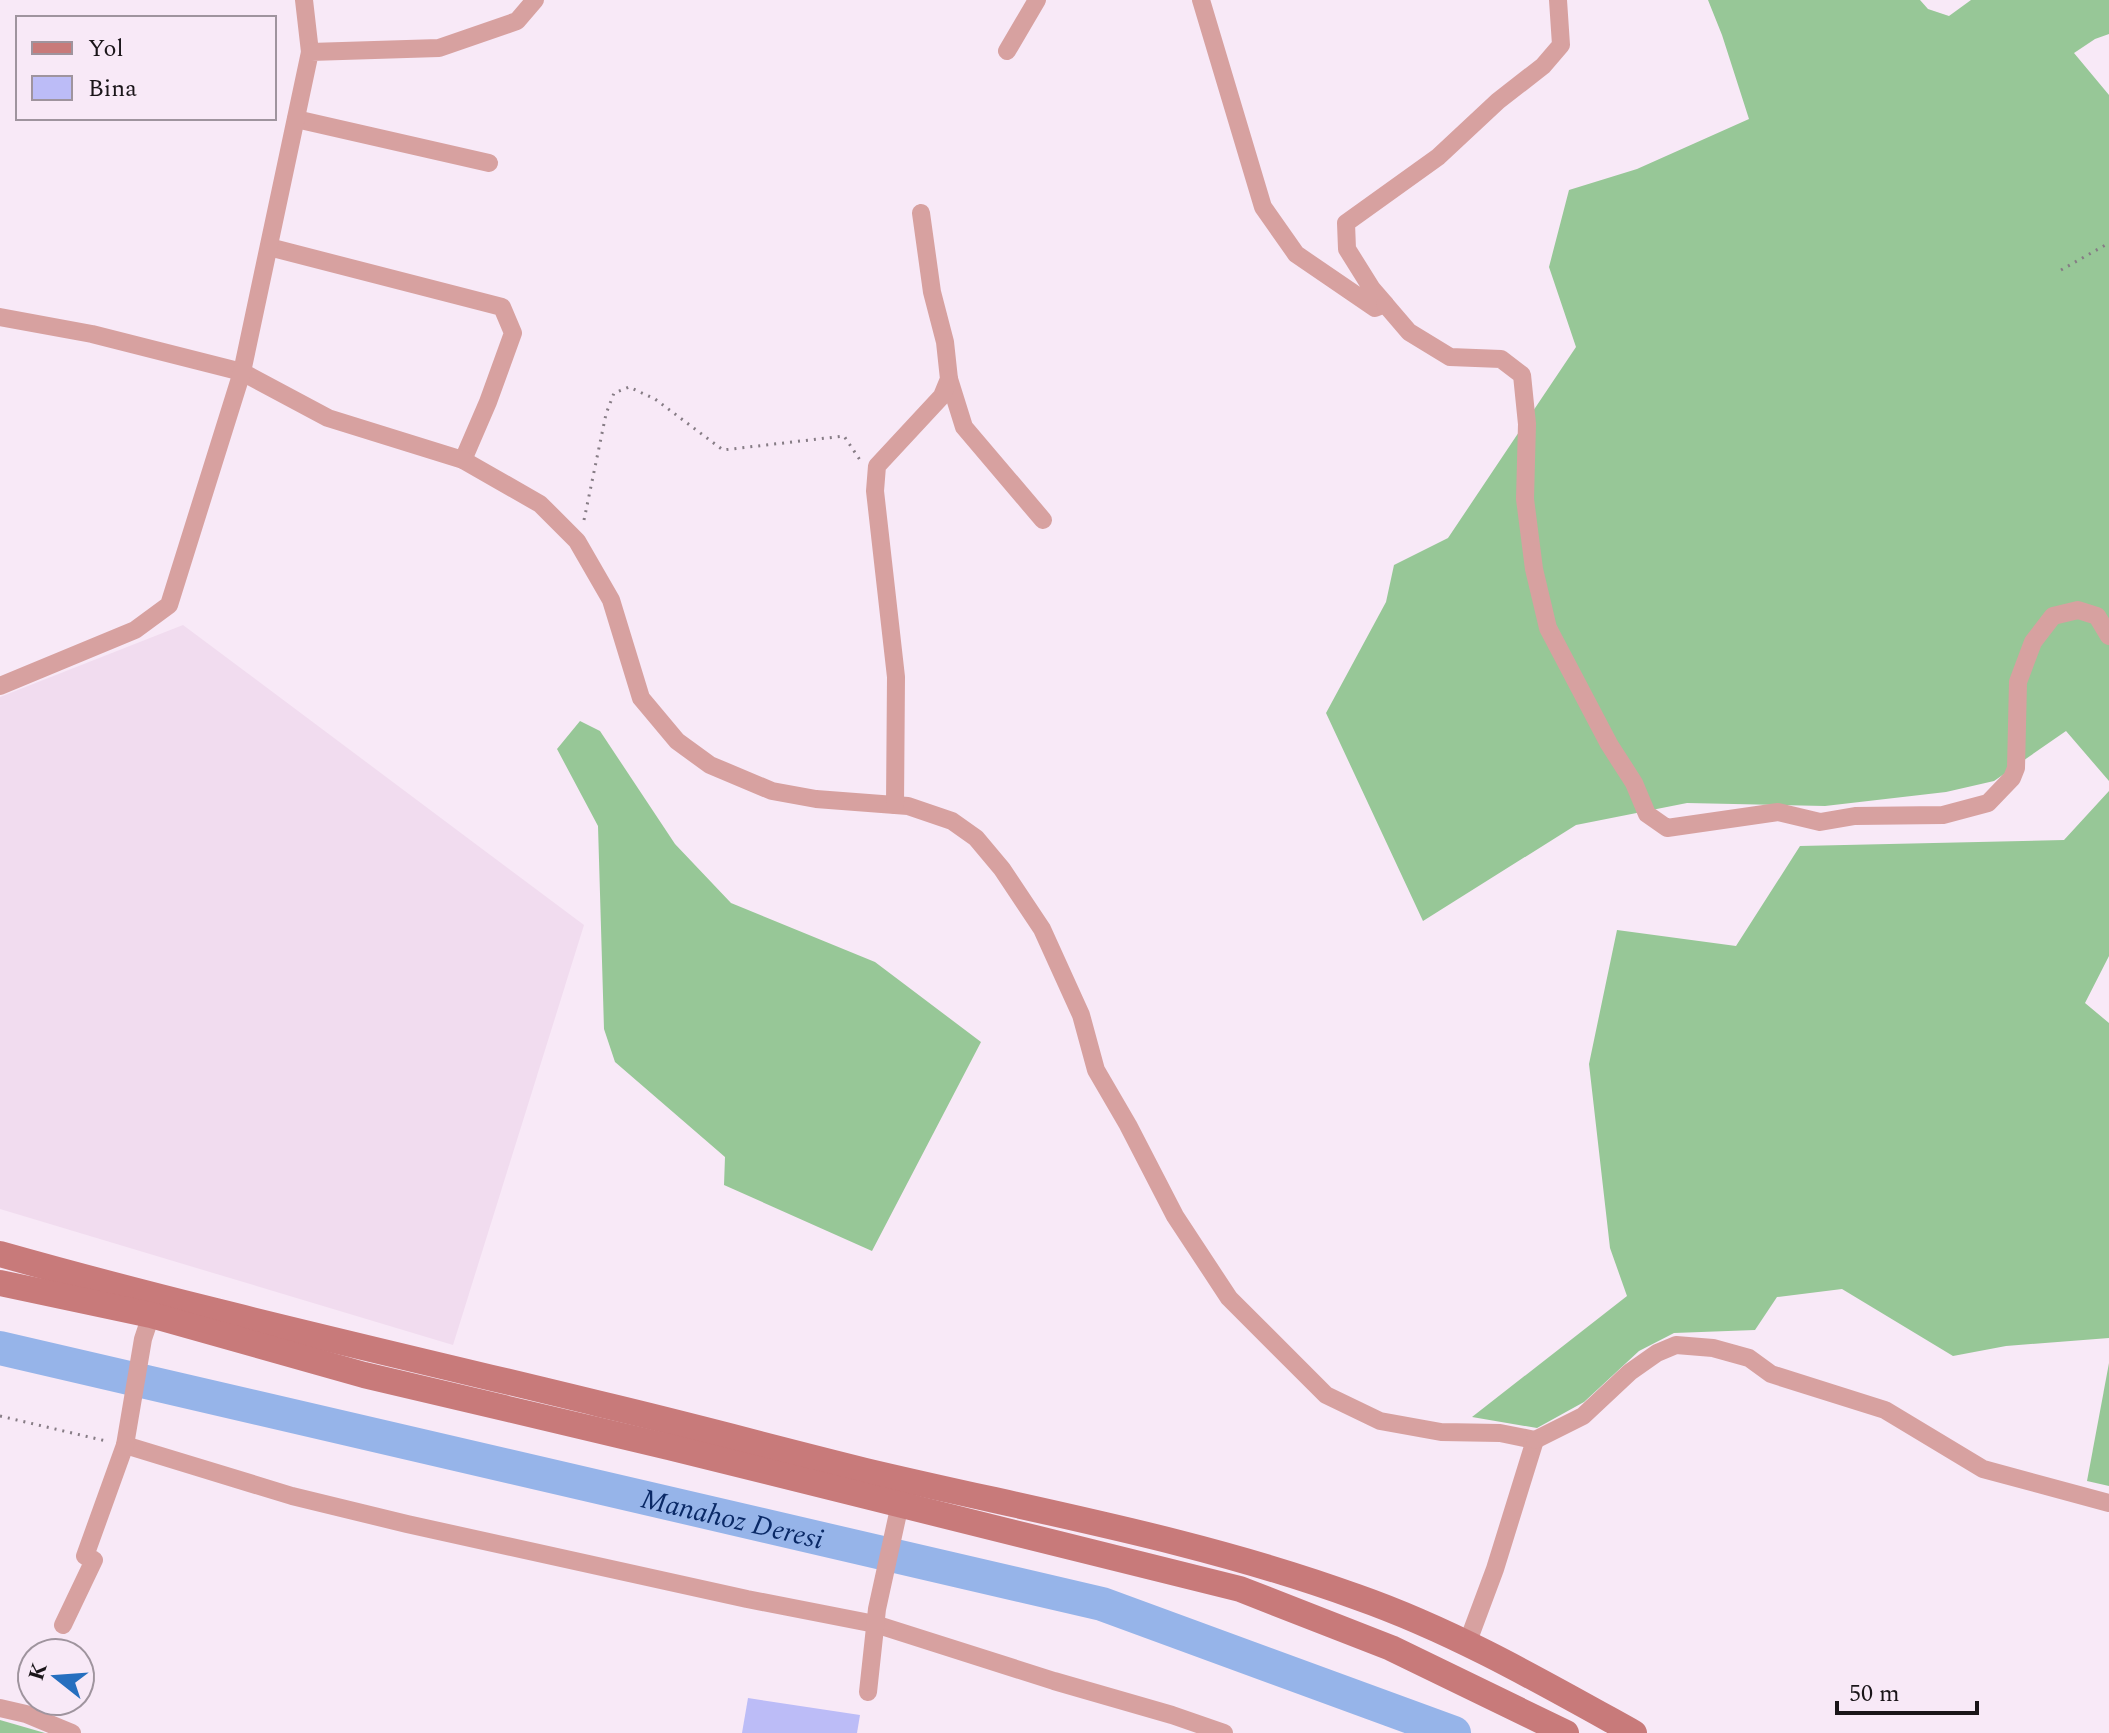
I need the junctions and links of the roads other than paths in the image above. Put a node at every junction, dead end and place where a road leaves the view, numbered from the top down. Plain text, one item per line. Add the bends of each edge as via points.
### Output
1 (304, 0) edge
2 (535, 0) edge
3 (1037, 0) edge
4 (1201, 0) edge
5 (1558, 0) edge
6 (1007, 51) dead end
7 (310, 52) junction
8 (296, 119) junction
9 (489, 163) dead end
10 (921, 213) dead end
11 (269, 247) junction
12 (1385, 304) junction
13 (0, 317) edge
14 (242, 372) junction
15 (949, 379) junction
16 (463, 460) junction
17 (1043, 520) dead end
18 (2109, 636) edge
19 (0, 686) edge
20 (895, 805) junction
21 (0, 1254) edge
22 (0, 1283) edge
23 (147, 1327) junction
24 (1535, 1440) junction
25 (125, 1445) junction
26 (2109, 1503) edge
27 (898, 1510) junction
28 (876, 1617) junction
29 (63, 1625) dead end
30 (1467, 1644) junction
31 (868, 1692) dead end
32 (0, 1708) edge
33 (72, 1733) edge
34 (1224, 1733) edge
35 (1566, 1733) edge
36 (1634, 1733) edge

1 - 7 street
2 - 7 street via 517,21 439,48
3 - 6 street
4 - 12 street via 1263,207 1296,254 1366,303 1375,308
5 - 12 street via 1561,45 1543,66 1438,157 1346,223 1347,249
7 - 8 street
8 - 9 street
8 - 11 street
10 - 15 street
11 - 14 street
11 - 16 street via 502,307 513,333
12 - 18 street via 1409,332 1450,357 1501,359 1522,375 1525,499 1548,628 1647,814 1667,828 1778,812 1820,822 1855,816 1943,815 1988,803 2016,768 2018,682 2033,642 2053,616 2078,610 2097,616
13 - 14 street
14 - 16 street via 328,418
14 - 19 street via 169,605 135,630
15 - 17 street via 964,427
15 - 20 street via 942,396 877,466 875,491 896,677
16 - 20 street via 540,504 572,536 611,600 641,698 677,741 710,765 772,791
20 - 24 street via 952,821 976,838 1002,869 1042,929 1081,1015 1096,1070 1175,1216 1229,1298 1326,1395 1380,1421
21 - 30 main road via 1223,1556 1362,1598
22 - 23 main road
23 - 25 street
23 - 27 main road via 364,1375
24 - 26 street via 1583,1416 1657,1353 1676,1345 1713,1348 1749,1358 1771,1374 1885,1410 1983,1469
24 - 30 street
25 - 28 street via 393,1521 747,1599
25 - 29 street via 85,1556 94,1560
27 - 28 street
27 - 35 main road via 1240,1589 1391,1648
28 - 31 street
28 - 34 street via 1054,1681
30 - 36 main road
32 - 33 street

